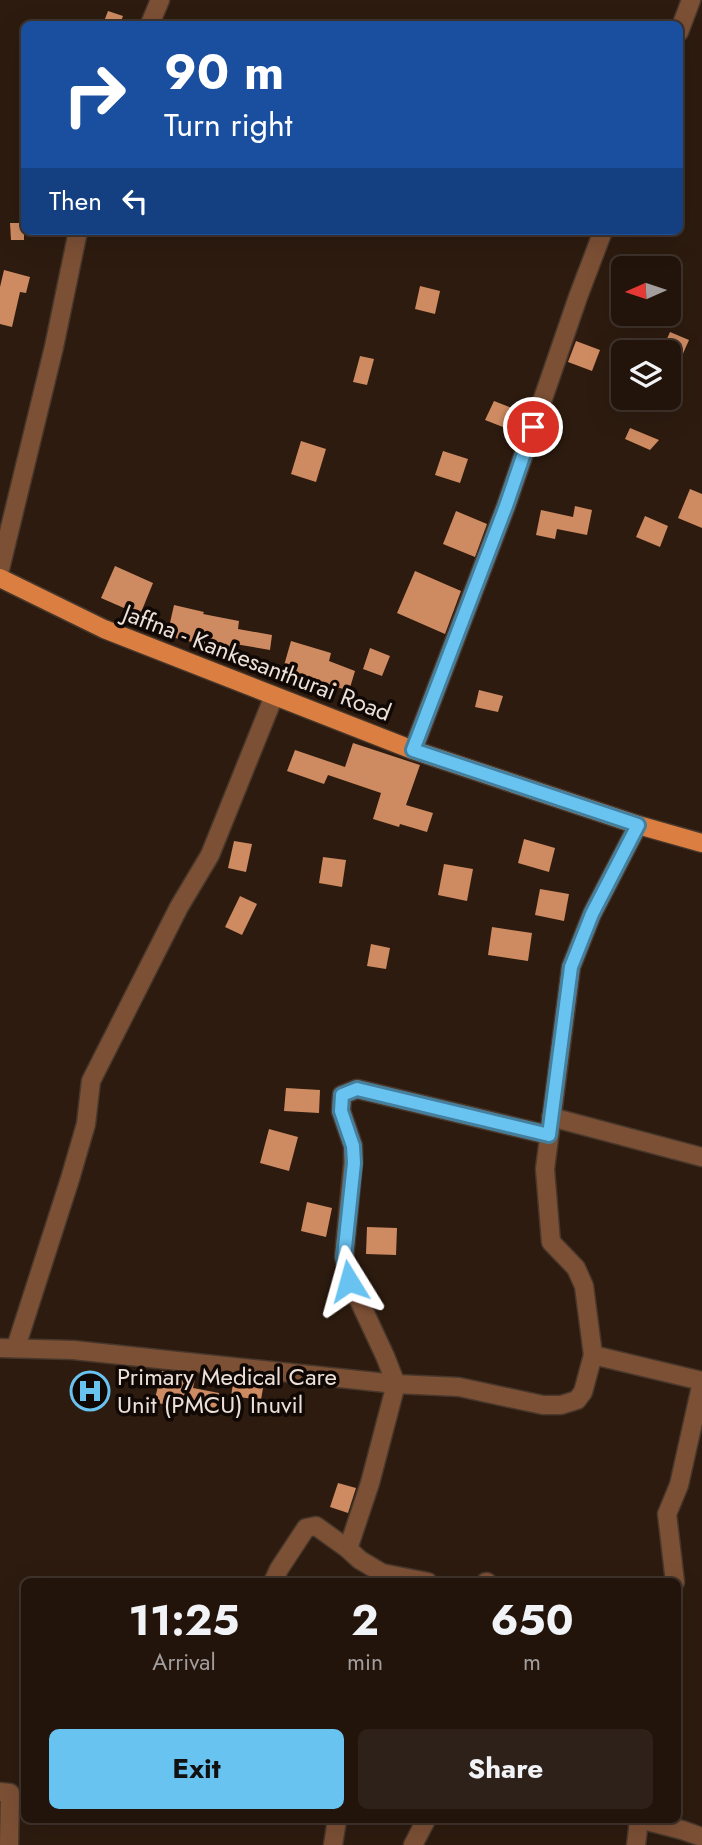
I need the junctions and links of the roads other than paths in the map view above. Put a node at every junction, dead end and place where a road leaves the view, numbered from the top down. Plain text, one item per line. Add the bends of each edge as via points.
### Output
1 (160, 0) edge
2 (691, 0) edge
3 (151, 21) edge
4 (683, 21) edge
5 (77, 235) edge
6 (601, 235) edge
7 (0, 569) edge
8 (0, 578) edge
9 (274, 696) junction
10 (413, 750) junction
11 (638, 825) junction
12 (702, 842) edge
13 (550, 1126) junction
14 (702, 1157) edge
15 (8, 1348) edge
16 (593, 1355) junction
17 (702, 1382) edge
18 (396, 1384) junction
19 (348, 1549) junction
20 (275, 1578) edge
21 (408, 1578) edge
22 (675, 1578) edge
23 (0, 1792) edge
24 (337, 1823) edge
25 (424, 1823) edge
26 (640, 1823) edge
27 (653, 1823) edge
28 (702, 1837) edge
29 (9, 1845) edge
30 (333, 1845) edge
31 (413, 1845) edge
32 (636, 1845) edge

1 - 3 street
2 - 4 street
5 - 7 street
6 - 10 street
8 - 9 main road, Jaffna - Kankesanthurai Road via 104,629
9 - 10 main road, Jaffna - Kankesanthurai Road
9 - 15 street via 210,855 179,907 92,1082 76,1157
10 - 11 main road, Jaffna - Kankesanthurai Road
11 - 12 main road, Jaffna - Kankesanthurai Road
11 - 13 street via 592,914 571,967
13 - 14 street
13 - 16 street via 545,1169 551,1242 576,1268 584,1286
13 - 18 street via 357,1089 342,1095 341,1111 354,1163 344,1257 349,1281
15 - 18 street via 73,1350
16 - 17 street
16 - 18 street via 583,1392 577,1400 561,1405 459,1387
17 - 22 street via 679,1485 667,1514
18 - 19 street
19 - 20 street via 316,1526 306,1528
19 - 21 street via 382,1573
23 - 29 street via 10,1793
24 - 30 street
25 - 31 street
26 - 32 street
27 - 28 street

